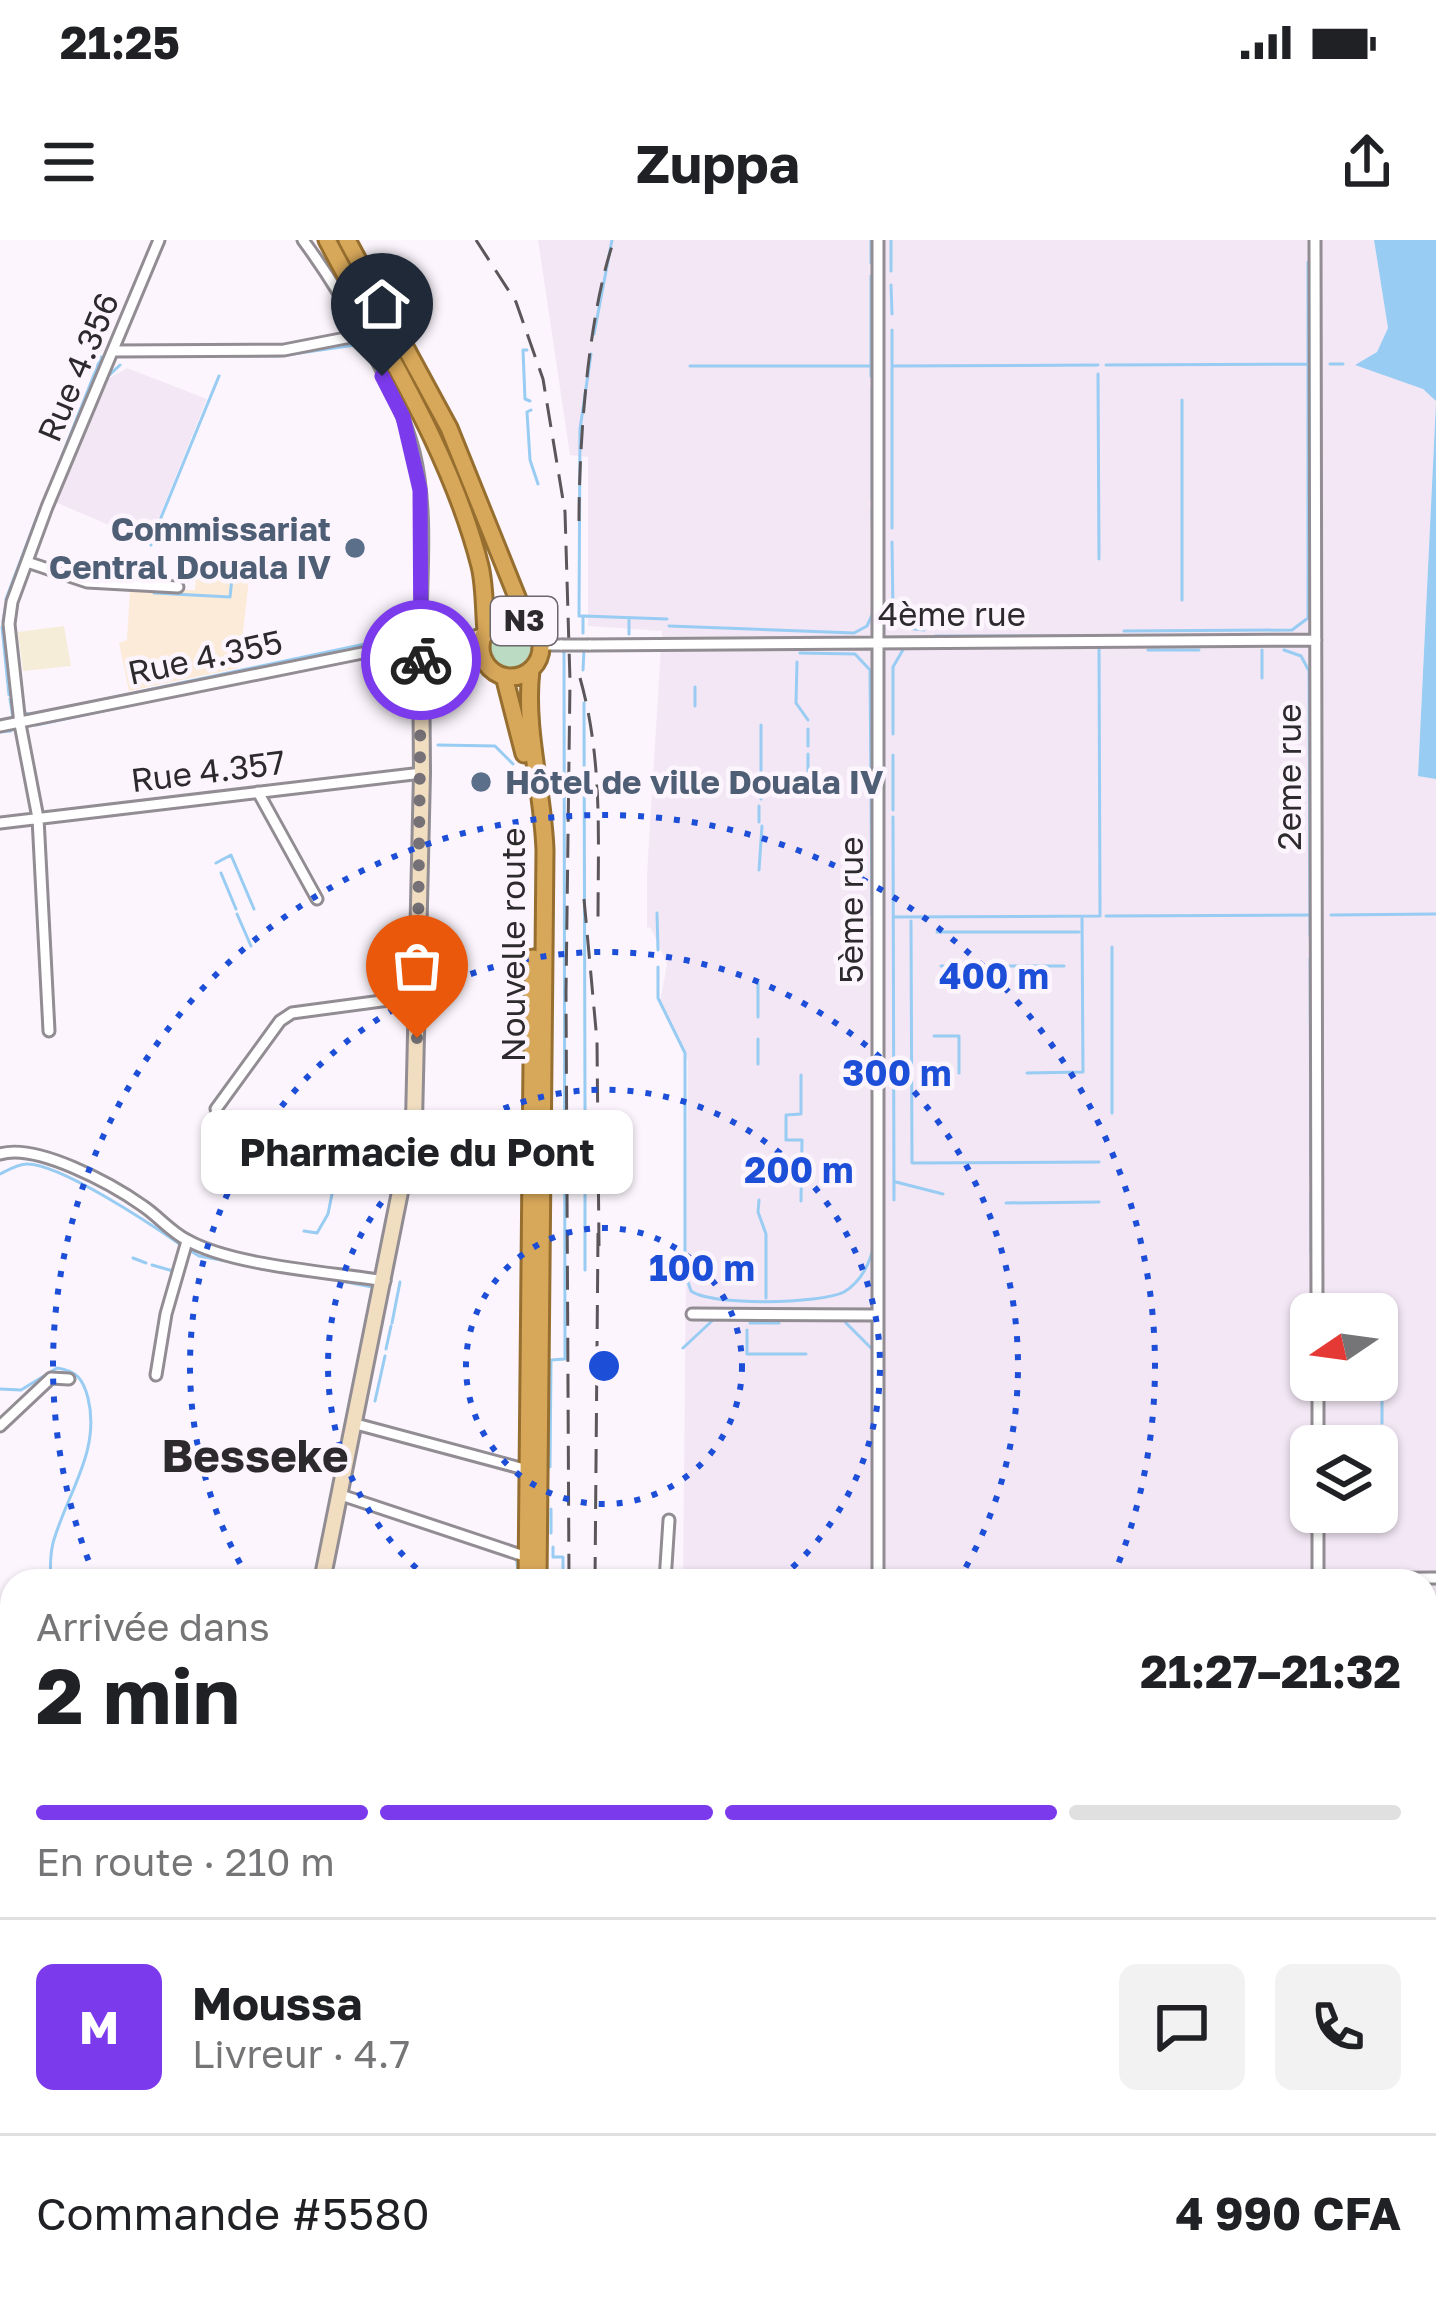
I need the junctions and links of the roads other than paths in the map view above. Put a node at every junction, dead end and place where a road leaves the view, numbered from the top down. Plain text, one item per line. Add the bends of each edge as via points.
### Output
1 (159, 240) edge
2 (303, 240) edge
3 (327, 240) edge
4 (347, 240) edge
5 (878, 240) edge
6 (1315, 240) edge
7 (361, 335) junction
8 (114, 351) junction
9 (27, 562) junction
10 (178, 586) dead end
11 (527, 622) junction
12 (4, 623) edge
13 (485, 633) junction
14 (878, 640) junction
15 (1316, 640) junction
16 (421, 645) junction
17 (541, 645) junction
18 (439, 648) junction
19 (485, 661) junction
20 (531, 670) junction
21 (504, 676) junction
22 (20, 724) junction
23 (0, 726) edge
24 (422, 772) junction
25 (258, 792) junction
26 (38, 818) junction
27 (0, 823) edge
28 (317, 898) dead end
29 (418, 996) junction
30 (49, 1031) dead end
31 (216, 1109) dead end
32 (0, 1154) edge
33 (187, 1241) junction
34 (385, 1280) junction
35 (1317, 1293) edge
36 (692, 1314) dead end
37 (878, 1315) junction
38 (156, 1375) dead end
39 (69, 1379) dead end
40 (356, 1424) junction
41 (0, 1426) edge
42 (534, 1431) junction
43 (528, 1470) junction
44 (341, 1495) junction
45 (669, 1520) dead end
46 (1318, 1533) edge
47 (527, 1558) junction
48 (325, 1569) edge
49 (527, 1569) edge
50 (538, 1569) edge
51 (666, 1569) edge
52 (878, 1569) edge
53 (1318, 1569) edge

1 - 8 street, Rue 4.356
2 - 7 street
3 - 13 highway via 458,500 481,570
4 - 11 highway, N3 via 448,428
5 - 14 street, 5ème rue
6 - 15 street, 2eme rue
7 - 8 street via 284,350
7 - 16 street via 415,454
8 - 9 street, Rue 4.356
9 - 10 street via 87,582
9 - 12 street, Rue 4.356
11 - 13 highway, N3 via 505,618
11 - 17 highway, N3
12 - 22 street, Rue 4.356
13 - 18 main road
13 - 19 highway, N3
14 - 15 street, 4ème rue
14 - 17 street, 4ème rue, bridge
14 - 37 street, 5ème rue
15 - 35 street, 2eme rue
16 - 18 main road
16 - 22 street, Rue 4.355
16 - 24 main road
17 - 20 highway, N3
18 - 19 main road
19 - 21 highway, N3
20 - 21 highway, N3
20 - 42 highway, Nouvelle route / N3 via 544,850
21 - 42 highway, Nouvelle route via 522,741 535,852
22 - 23 street, Rue 4.355
22 - 26 street, Rue 4.356
24 - 25 street, Rue 4.357
24 - 29 main road
25 - 26 street, Rue 4.357
25 - 28 street
26 - 27 street, Rue 4.357
26 - 30 street, Rue 4.356
29 - 31 street via 292,1013
29 - 34 main road via 414,1122
32 - 33 street via 20,1150 56,1161 136,1201
33 - 34 street
33 - 38 street
34 - 40 main road
36 - 37 street
37 - 52 street, 5ème rue
39 - 41 street via 52,1378
40 - 43 street
40 - 44 main road
42 - 43 highway, Nouvelle route
42 - 50 highway, Nouvelle route / N3
43 - 47 highway, Nouvelle route
44 - 47 street
44 - 48 main road
45 - 51 street
46 - 53 street
47 - 49 highway, Nouvelle route

